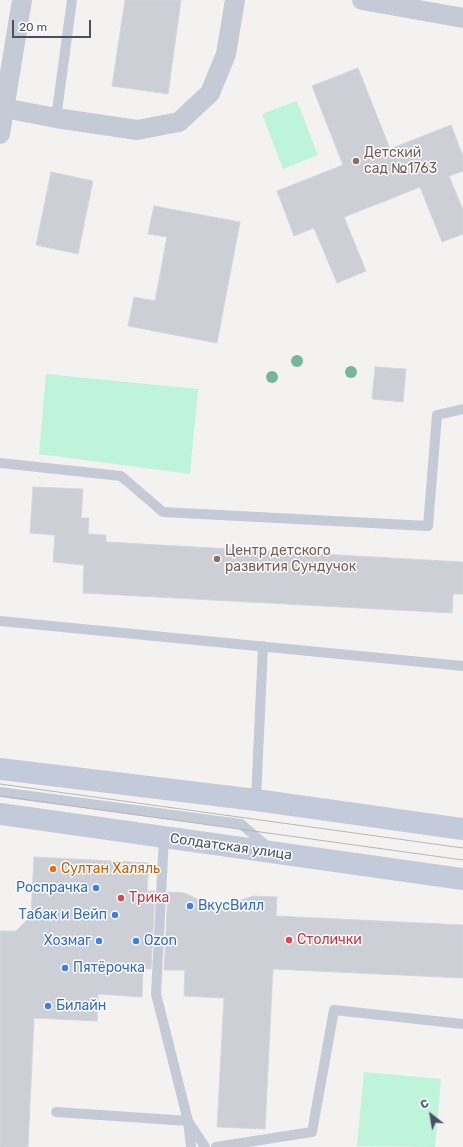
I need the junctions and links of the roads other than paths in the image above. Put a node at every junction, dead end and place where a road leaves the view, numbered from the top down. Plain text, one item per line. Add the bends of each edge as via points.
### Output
1 (22, 0) edge
2 (72, 0) edge
3 (235, 0) edge
4 (362, 0) edge
5 (463, 18) edge
6 (4, 108) junction
7 (56, 118) junction
8 (0, 134) edge
9 (463, 409) edge
10 (0, 463) edge
11 (0, 621) edge
12 (263, 646) junction
13 (463, 666) edge
14 (0, 769) edge
15 (0, 792) edge
16 (256, 800) junction
17 (0, 814) edge
18 (463, 829) edge
19 (164, 838) junction
20 (275, 853) junction
21 (463, 879) edge
22 (463, 1024) edge
23 (56, 1112) dead end
24 (188, 1121) junction
25 (191, 1147) edge
26 (205, 1147) edge
27 (216, 1147) edge

1 - 6 street
2 - 7 lane
3 - 7 street via 226,54 210,93 179,122 137,130
4 - 5 street
6 - 7 street
6 - 8 street
9 - 10 lane via 437,415 428,526 162,512 121,476
11 - 12 lane
12 - 13 lane
12 - 16 lane
14 - 16 main road
15 - 20 lane via 241,824
16 - 18 main road
17 - 19 main road, Солдатская улица
19 - 20 main road, Солдатская улица
19 - 24 lane via 156,994
20 - 21 main road, Солдатская улица
22 - 27 lane via 334,1010 312,1132
23 - 24 lane
24 - 25 lane
24 - 26 lane

